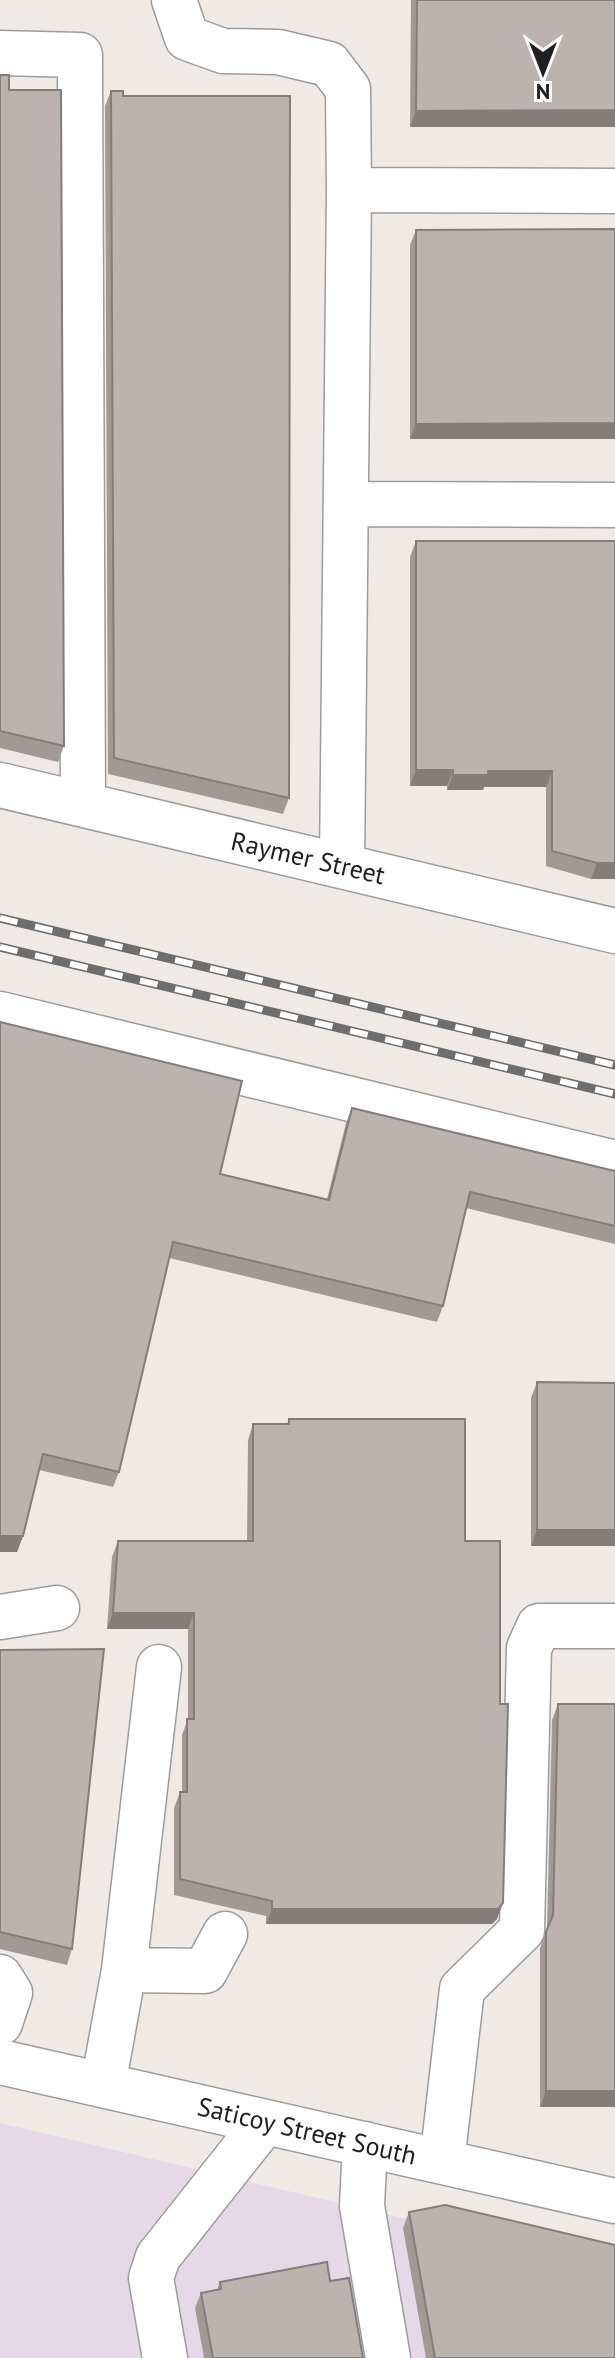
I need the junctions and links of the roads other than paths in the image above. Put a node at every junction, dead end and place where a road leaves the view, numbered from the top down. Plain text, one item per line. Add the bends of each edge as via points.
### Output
1 (174, 0) edge
2 (0, 53) edge
3 (349, 190) junction
4 (615, 191) edge
5 (346, 504) junction
6 (615, 505) edge
7 (0, 785) edge
8 (83, 804) junction
9 (342, 866) junction
10 (615, 931) edge
11 (0, 1014) edge
12 (615, 1163) edge
13 (57, 1608) dead end
14 (0, 1617) edge
15 (615, 1626) edge
16 (159, 1667) dead end
17 (225, 1934) dead end
18 (124, 1970) junction
19 (0, 1977) edge
20 (0, 2023) edge
21 (0, 2062) edge
22 (103, 2085) junction
23 (265, 2122) junction
24 (365, 2144) junction
25 (442, 2162) junction
26 (615, 2201) edge
27 (165, 2358) edge
28 (388, 2358) edge

1 - 3 street via 187,38 223,51 278,52 329,64 348,89
2 - 8 street via 80,55
3 - 4 street
3 - 5 street
5 - 6 street
5 - 9 street
7 - 8 street, Raymer Street
8 - 9 street, Raymer Street
9 - 10 street, Raymer Street
11 - 12 street
13 - 14 street
15 - 25 street via 539,1626 529,1648 522,1930 462,1989
16 - 18 street
17 - 18 street via 205,1971
18 - 22 street
19 - 20 street via 10,1993
21 - 22 street, Saticoy Street South
22 - 23 street, Saticoy Street South
23 - 24 street, Saticoy Street South
23 - 27 street via 158,2257 151,2278
24 - 25 street, Saticoy Street South
24 - 28 street via 362,2206
25 - 26 street, Saticoy Street South

